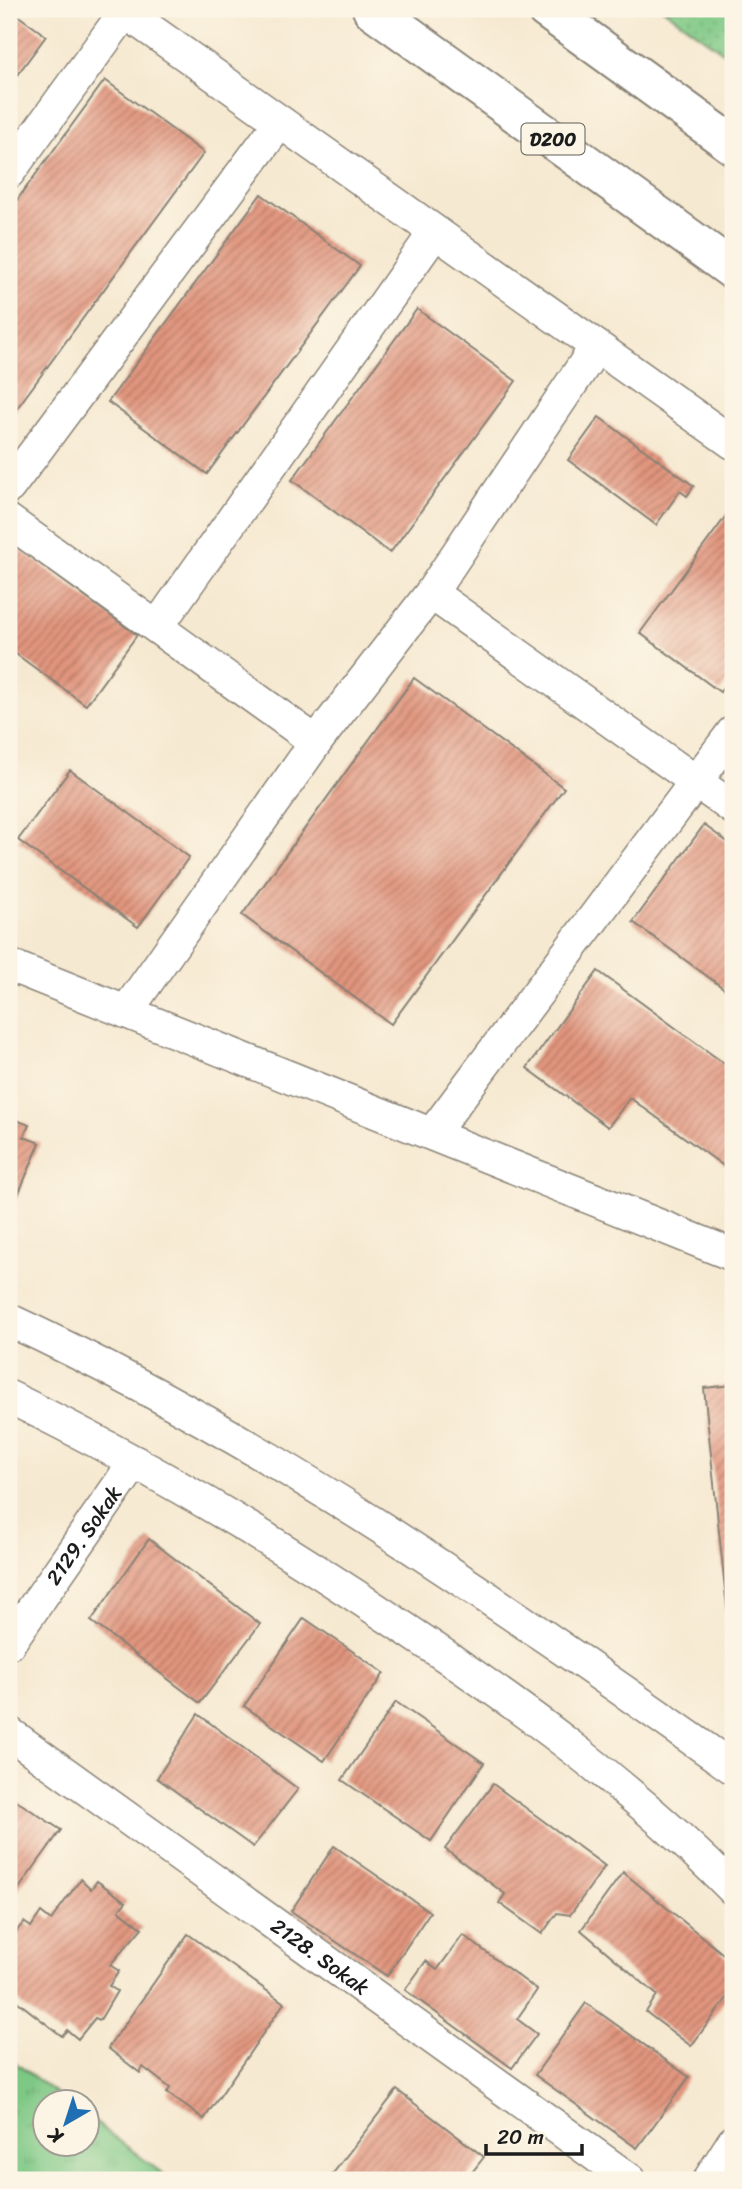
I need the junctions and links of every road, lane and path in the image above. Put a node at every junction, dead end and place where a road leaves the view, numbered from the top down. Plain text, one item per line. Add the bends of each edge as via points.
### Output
1 (372, 9) edge
2 (546, 9) edge
3 (123, 10) edge
4 (280, 122) junction
5 (733, 145) edge
6 (9, 172) edge
7 (435, 232) junction
8 (733, 270) edge
9 (596, 347) junction
10 (733, 443) edge
11 (9, 487) edge
12 (9, 521) edge
13 (432, 593) junction
14 (157, 627) junction
15 (733, 732) edge
16 (316, 741) junction
17 (697, 780) junction
18 (733, 808) edge
19 (9, 965) edge
20 (126, 1012) junction
21 (432, 1134) junction
22 (733, 1255) edge
23 (9, 1320) edge
24 (9, 1397) edge
25 (135, 1462) junction
26 (9, 1643) edge
27 (9, 1733) edge
28 (733, 1768) edge
29 (733, 1889) edge
30 (733, 2142) edge
31 (630, 2180) edge
32 (709, 2180) edge

1 - 8 highway, D200
2 - 5 highway
3 - 4 street
3 - 6 street
4 - 7 street
4 - 11 street
7 - 9 street
7 - 14 street
9 - 10 street
9 - 13 street
12 - 14 street
13 - 16 street
13 - 17 street
14 - 16 street
15 - 17 street
16 - 20 street
17 - 18 street
17 - 21 street
19 - 20 street
20 - 21 street
21 - 22 street
23 - 28 street via 222,1429 378,1523
24 - 25 street
25 - 26 street, 2129. Sokak
25 - 29 street via 312,1568 509,1697 596,1764
27 - 31 street, 2128. Sokak
30 - 32 street

